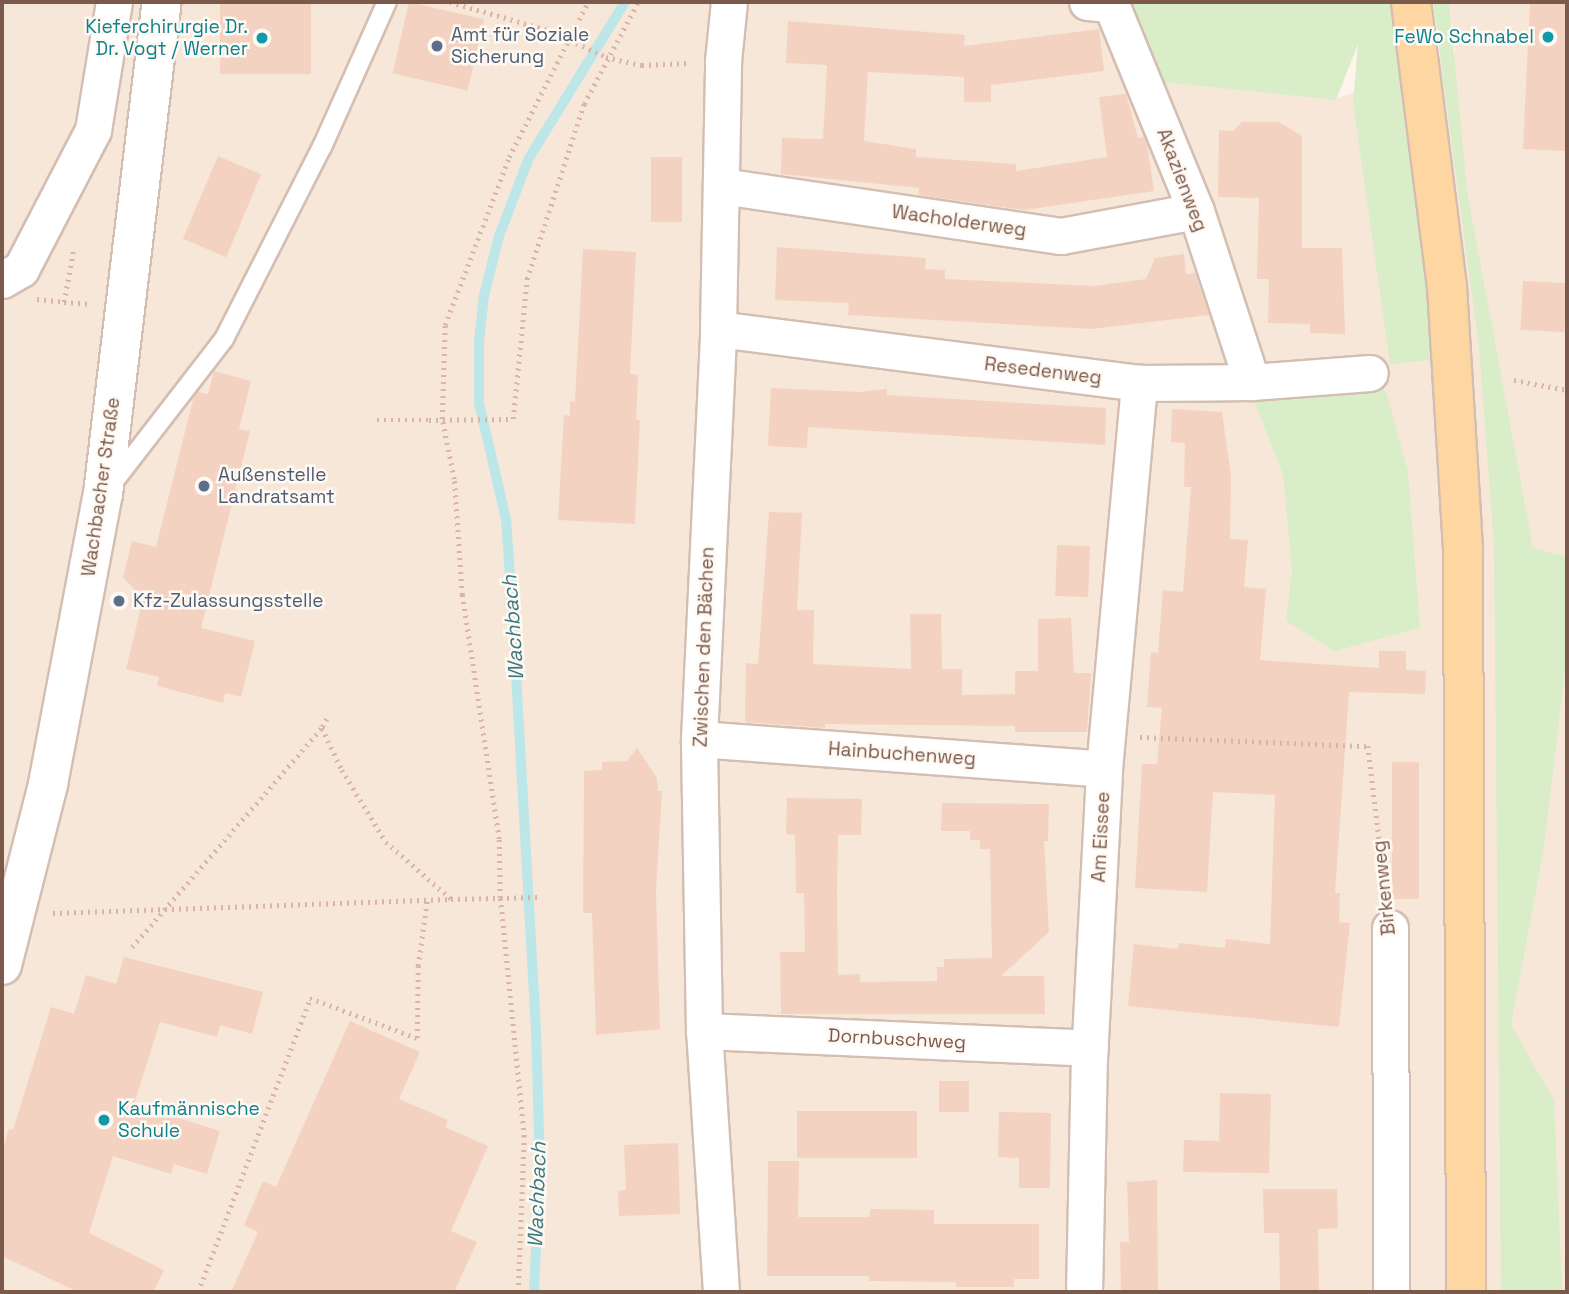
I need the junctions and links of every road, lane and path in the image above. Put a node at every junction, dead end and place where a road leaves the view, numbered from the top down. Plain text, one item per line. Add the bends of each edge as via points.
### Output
1 (114, 2) edge
2 (163, 2) edge
3 (387, 2) edge
4 (450, 2) edge
5 (588, 2) edge
6 (638, 2) edge
7 (729, 2) edge
8 (1087, 2) edge
9 (1411, 2) edge
10 (566, 39) junction
11 (607, 57) junction
12 (723, 61) junction
13 (722, 186) junction
14 (1196, 211) junction
15 (2, 280) edge
16 (718, 329) junction
17 (1370, 373) dead end
18 (1514, 380) dead end
19 (1252, 382) junction
20 (1139, 383) junction
21 (1567, 390) edge
22 (376, 420) dead end
23 (103, 495) junction
24 (327, 719) dead end
25 (322, 728) junction
26 (1108, 735) junction
27 (699, 738) junction
28 (1104, 769) junction
29 (540, 897) dead end
30 (500, 898) junction
31 (451, 899) junction
32 (427, 900) junction
33 (158, 912) junction
34 (16, 913) junction
35 (1390, 928) joint
36 (132, 947) dead end
37 (2, 965) edge
38 (704, 1031) junction
39 (1090, 1048) junction
40 (198, 1292) edge
41 (518, 1292) edge
42 (721, 1292) edge
43 (1084, 1292) edge
44 (1391, 1292) edge
45 (1466, 1292) edge

1 - 15 street via 93,130 21,269
2 - 23 street, Wachbacher Straße
3 - 23 lane via 322,147 224,339
4 - 10 path
5 - 10 path
6 - 11 path
7 - 12 street, Zwischen den Bächen
8 - 14 street, Akazienweg via 1111,4
9 - 45 main road via 1447,287 1463,548
10 - 11 path
10 - 30 path via 509,157 445,325 442,419 454,479 462,595 499,839
11 - 12 path via 642,65
11 - 22 path, bridge via 584,104 527,279 513,419
12 - 13 street, Zwischen den Bächen
13 - 14 street, Wacholderweg via 1061,236
13 - 16 street, Zwischen den Bächen
14 - 19 street, Akazienweg
16 - 20 street, Resedenweg
16 - 27 street, Zwischen den Bächen
17 - 19 street, Resedenweg
18 - 21 path
19 - 20 street, Resedenweg
20 - 26 street, Am Eissee
23 - 34 street, Wachbacher Straße via 48,784
24 - 25 path
25 - 31 path via 386,842
25 - 33 path via 263,801
26 - 28 street, Am Eissee
26 - 35 path, Birkenweg via 1368,746
27 - 28 street, Hainbuchenweg
27 - 38 street, Zwischen den Bächen
28 - 39 street, Am Eissee
29 - 30 path
30 - 31 path
30 - 41 path via 524,1137
31 - 32 path
32 - 33 path
32 - 40 path via 418,966 417,1038 310,998
33 - 34 path
33 - 36 path
34 - 37 street, Wachbacher Straße
35 - 44 street, Birkenweg
38 - 39 street, Dornbuschweg
38 - 42 street, Zwischen den Bächen
39 - 43 street, Am Eissee

